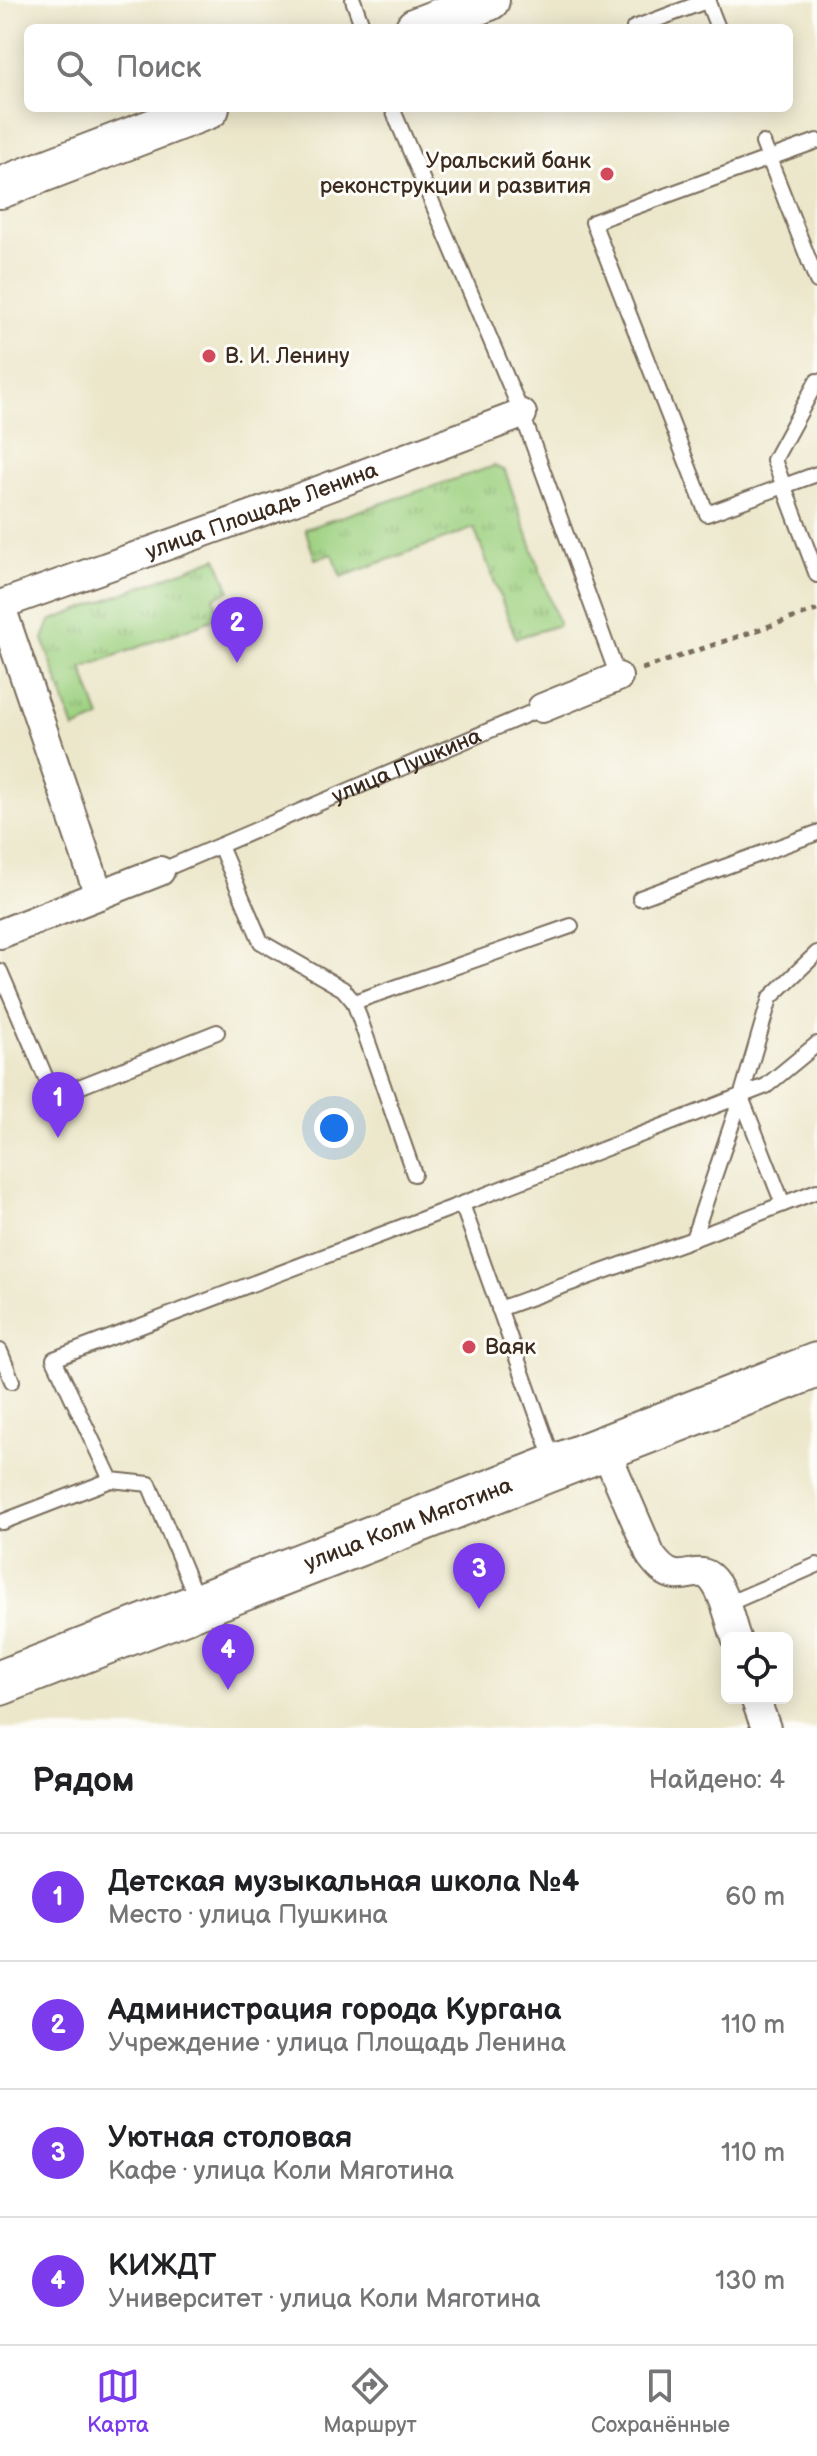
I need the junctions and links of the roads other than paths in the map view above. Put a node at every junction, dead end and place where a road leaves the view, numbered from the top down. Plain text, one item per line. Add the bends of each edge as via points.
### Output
1 (353, 0) edge
2 (489, 0) edge
3 (708, 0) edge
4 (362, 24) edge
5 (426, 24) edge
6 (645, 24) edge
7 (717, 24) edge
8 (199, 112) edge
9 (394, 112) edge
10 (817, 141) edge
11 (763, 143) dead end
12 (769, 160) junction
13 (0, 188) edge
14 (817, 281) edge
15 (817, 381) edge
16 (522, 414) junction
17 (817, 474) edge
18 (785, 487) junction
19 (817, 575) edge
20 (0, 604) edge
21 (618, 677) joint
22 (542, 708) joint
23 (817, 833) edge
24 (220, 846) junction
25 (160, 871) joint
26 (99, 895) junction
27 (640, 898) dead end
28 (571, 926) dead end
29 (0, 934) edge
30 (817, 953) edge
31 (0, 971) edge
32 (354, 1002) junction
33 (217, 1032) dead end
34 (817, 1044) edge
35 (741, 1097) junction
36 (414, 1174) dead end
37 (817, 1191) edge
38 (462, 1204) junction
39 (783, 1204) junction
40 (693, 1239) junction
41 (499, 1309) junction
42 (0, 1351) edge
43 (817, 1365) edge
44 (12, 1381) dead end
45 (604, 1447) junction
46 (555, 1466) junction
47 (111, 1480) junction
48 (2, 1522) dead end
49 (817, 1565) edge
50 (725, 1605) junction
51 (200, 1606) junction
52 (734, 1632) edge
53 (0, 1683) edge
54 (757, 1704) edge
55 (766, 1728) edge

1 - 4 lane
2 - 5 main road
3 - 6 lane
3 - 7 lane
8 - 13 main road
9 - 16 lane
10 - 12 lane
11 - 12 lane
12 - 14 lane
12 - 18 lane via 593,222 707,514
15 - 18 lane via 774,460
16 - 20 street, улица Площадь Ленина
16 - 21 lane
17 - 18 lane
18 - 19 lane
20 - 26 street
21 - 22 street, улица Пушкина
22 - 24 lane, улица Пушкина
23 - 27 lane
24 - 25 lane, улица Пушкина
24 - 32 lane via 261,942 343,989
25 - 26 street, улица Пушкина
26 - 29 street, улица Пушкина
28 - 32 lane
30 - 35 lane via 770,998
31 - 33 lane via 54,1097
32 - 36 lane
34 - 35 lane via 766,1086
35 - 38 lane
35 - 39 lane
35 - 40 lane
37 - 39 lane
38 - 41 lane
38 - 47 lane via 54,1359
39 - 40 lane
40 - 41 lane
41 - 46 lane
42 - 44 lane
43 - 45 main road, улица Коли Мяготина
45 - 46 main road, улица Коли Мяготина
45 - 50 street via 659,1567 675,1575 698,1571 709,1576
46 - 51 main road, улица Коли Мяготина
47 - 48 lane
47 - 51 lane via 149,1484
49 - 50 lane
50 - 52 street
51 - 53 main road, улица Коли Мяготина
54 - 55 street

